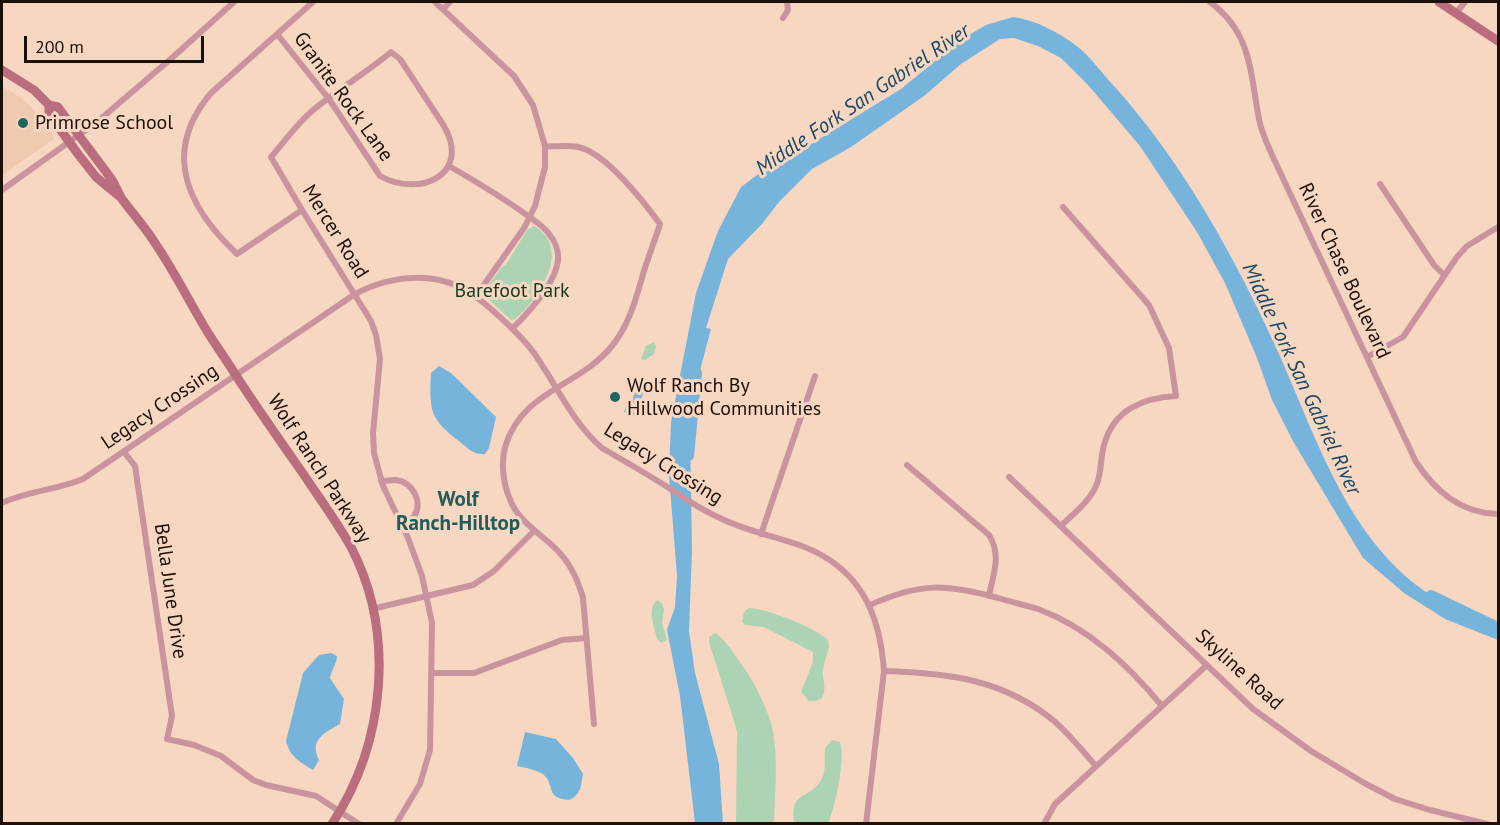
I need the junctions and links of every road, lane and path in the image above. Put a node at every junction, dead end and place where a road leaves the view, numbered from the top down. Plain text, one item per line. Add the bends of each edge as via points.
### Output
1 (234, 2) edge
2 (313, 2) edge
3 (435, 2) edge
4 (450, 2) edge
5 (787, 2) edge
6 (1210, 2) edge
7 (1439, 2) edge
8 (1465, 2) edge
9 (443, 9) junction
10 (1456, 13) junction
11 (783, 18) dead end
12 (277, 34) junction
13 (1498, 41) edge
14 (2, 70) edge
15 (329, 99) junction
16 (49, 105) junction
17 (78, 135) junction
18 (69, 142) junction
19 (545, 146) junction
20 (449, 166) junction
21 (1380, 184) dead end
22 (2, 190) edge
23 (121, 197) junction
24 (1063, 207) dead end
25 (302, 210) junction
26 (530, 218) junction
27 (1498, 227) edge
28 (1444, 275) junction
29 (355, 294) junction
30 (476, 296) junction
31 (512, 329) junction
32 (1367, 357) junction
33 (236, 375) junction
34 (815, 376) dead end
35 (556, 388) junction
36 (124, 452) junction
37 (907, 465) dead end
38 (1008, 477) dead end
39 (381, 482) junction
40 (2, 503) edge
41 (1498, 514) edge
42 (402, 525) junction
43 (1062, 525) junction
44 (534, 531) junction
45 (761, 534) junction
46 (988, 596) junction
47 (427, 597) junction
48 (870, 605) junction
49 (372, 609) junction
50 (586, 638) junction
51 (1207, 665) junction
52 (884, 671) junction
53 (432, 673) junction
54 (1162, 706) junction
55 (594, 724) dead end
56 (1095, 765) junction
57 (340, 812) junction
58 (332, 824) edge
59 (358, 824) edge
60 (396, 824) edge
61 (866, 824) edge
62 (1044, 824) edge
63 (1487, 824) edge

1 - 17 street
2 - 12 street
3 - 9 street
4 - 9 street
5 - 11 street
6 - 32 street, River Chase Boulevard via 1230,20 1244,42 1259,121 1268,146
7 - 10 street
8 - 10 street
9 - 19 street via 524,89
10 - 13 street
12 - 15 street, Granite Rock Lane
12 - 25 street via 211,93 191,122 183,159 191,194 221,239 237,254
14 - 16 street, Wolf Ranch Parkway via 34,90
15 - 20 street, Granite Rock Lane via 376,172 390,181 432,181
15 - 20 street, Mercer Road via 392,52 450,136 453,150
15 - 25 street, Mercer Road via 301,121 271,157
16 - 17 street, Wolf Ranch Parkway via 58,107
16 - 18 street, Wolf Ranch Parkway via 49,114
17 - 18 street
17 - 23 street, Wolf Ranch Parkway
18 - 22 street
18 - 23 street, Wolf Ranch Parkway via 96,177
19 - 26 street via 542,184
19 - 35 street via 578,147 599,157 660,224 629,319 613,345 589,368
20 - 26 street
21 - 28 street
23 - 33 street, Wolf Ranch Parkway via 154,242
24 - 43 street via 1149,305 1169,348 1176,396 1154,398 1121,415 1104,444 1095,488
25 - 29 street, Mercer Road
26 - 30 street
26 - 31 street via 550,235 558,259 552,278 533,307
27 - 28 street via 1467,246
28 - 32 street via 1403,337
29 - 30 street, Legacy Crossing via 379,283 419,277 458,286
29 - 33 street, Legacy Crossing
29 - 39 street, Mercer Road via 371,321 380,358 373,433
30 - 31 street, Legacy Crossing
31 - 35 street, Legacy Crossing via 537,356
32 - 41 street, River Chase Boulevard via 1427,479 1455,503 1474,511
33 - 36 street, Legacy Crossing
33 - 49 street, Wolf Ranch Parkway via 337,524 363,574
34 - 45 street
35 - 44 street via 515,423 504,452 509,497
35 - 45 street, Legacy Crossing via 588,436 602,448 705,511
36 - 40 street, Legacy Crossing via 83,479
36 - 57 street, Bella June Drive via 135,466 172,716 167,739 221,756 266,785 316,796
37 - 46 street via 994,543 997,559
38 - 43 street, Skyline Road
39 - 42 street, Mercer Road
39 - 42 street via 404,483 417,497 413,518
42 - 47 street, Mercer Road
43 - 51 street, Skyline Road
44 - 47 street via 484,579
44 - 50 street via 558,551 577,579 583,598
45 - 48 street, Legacy Crossing via 803,547 840,568
46 - 48 street via 938,586 894,594
46 - 54 street via 1037,609 1075,627 1122,661
47 - 49 street
47 - 53 street, Mercer Road via 432,623
48 - 52 street, Legacy Crossing via 879,628
49 - 57 street, Wolf Ranch Parkway via 380,676 374,720 366,751
50 - 53 street via 562,640 474,673
50 - 55 street
51 - 54 street
51 - 63 street, Skyline Road via 1253,709 1311,751 1376,790 1415,806
52 - 56 street via 962,677 1012,694 1053,721
52 - 61 street, Legacy Crossing
53 - 60 street, Mercer Road via 426,770
54 - 56 street
56 - 62 street via 1055,804
57 - 58 street, Wolf Ranch Parkway
57 - 59 street

